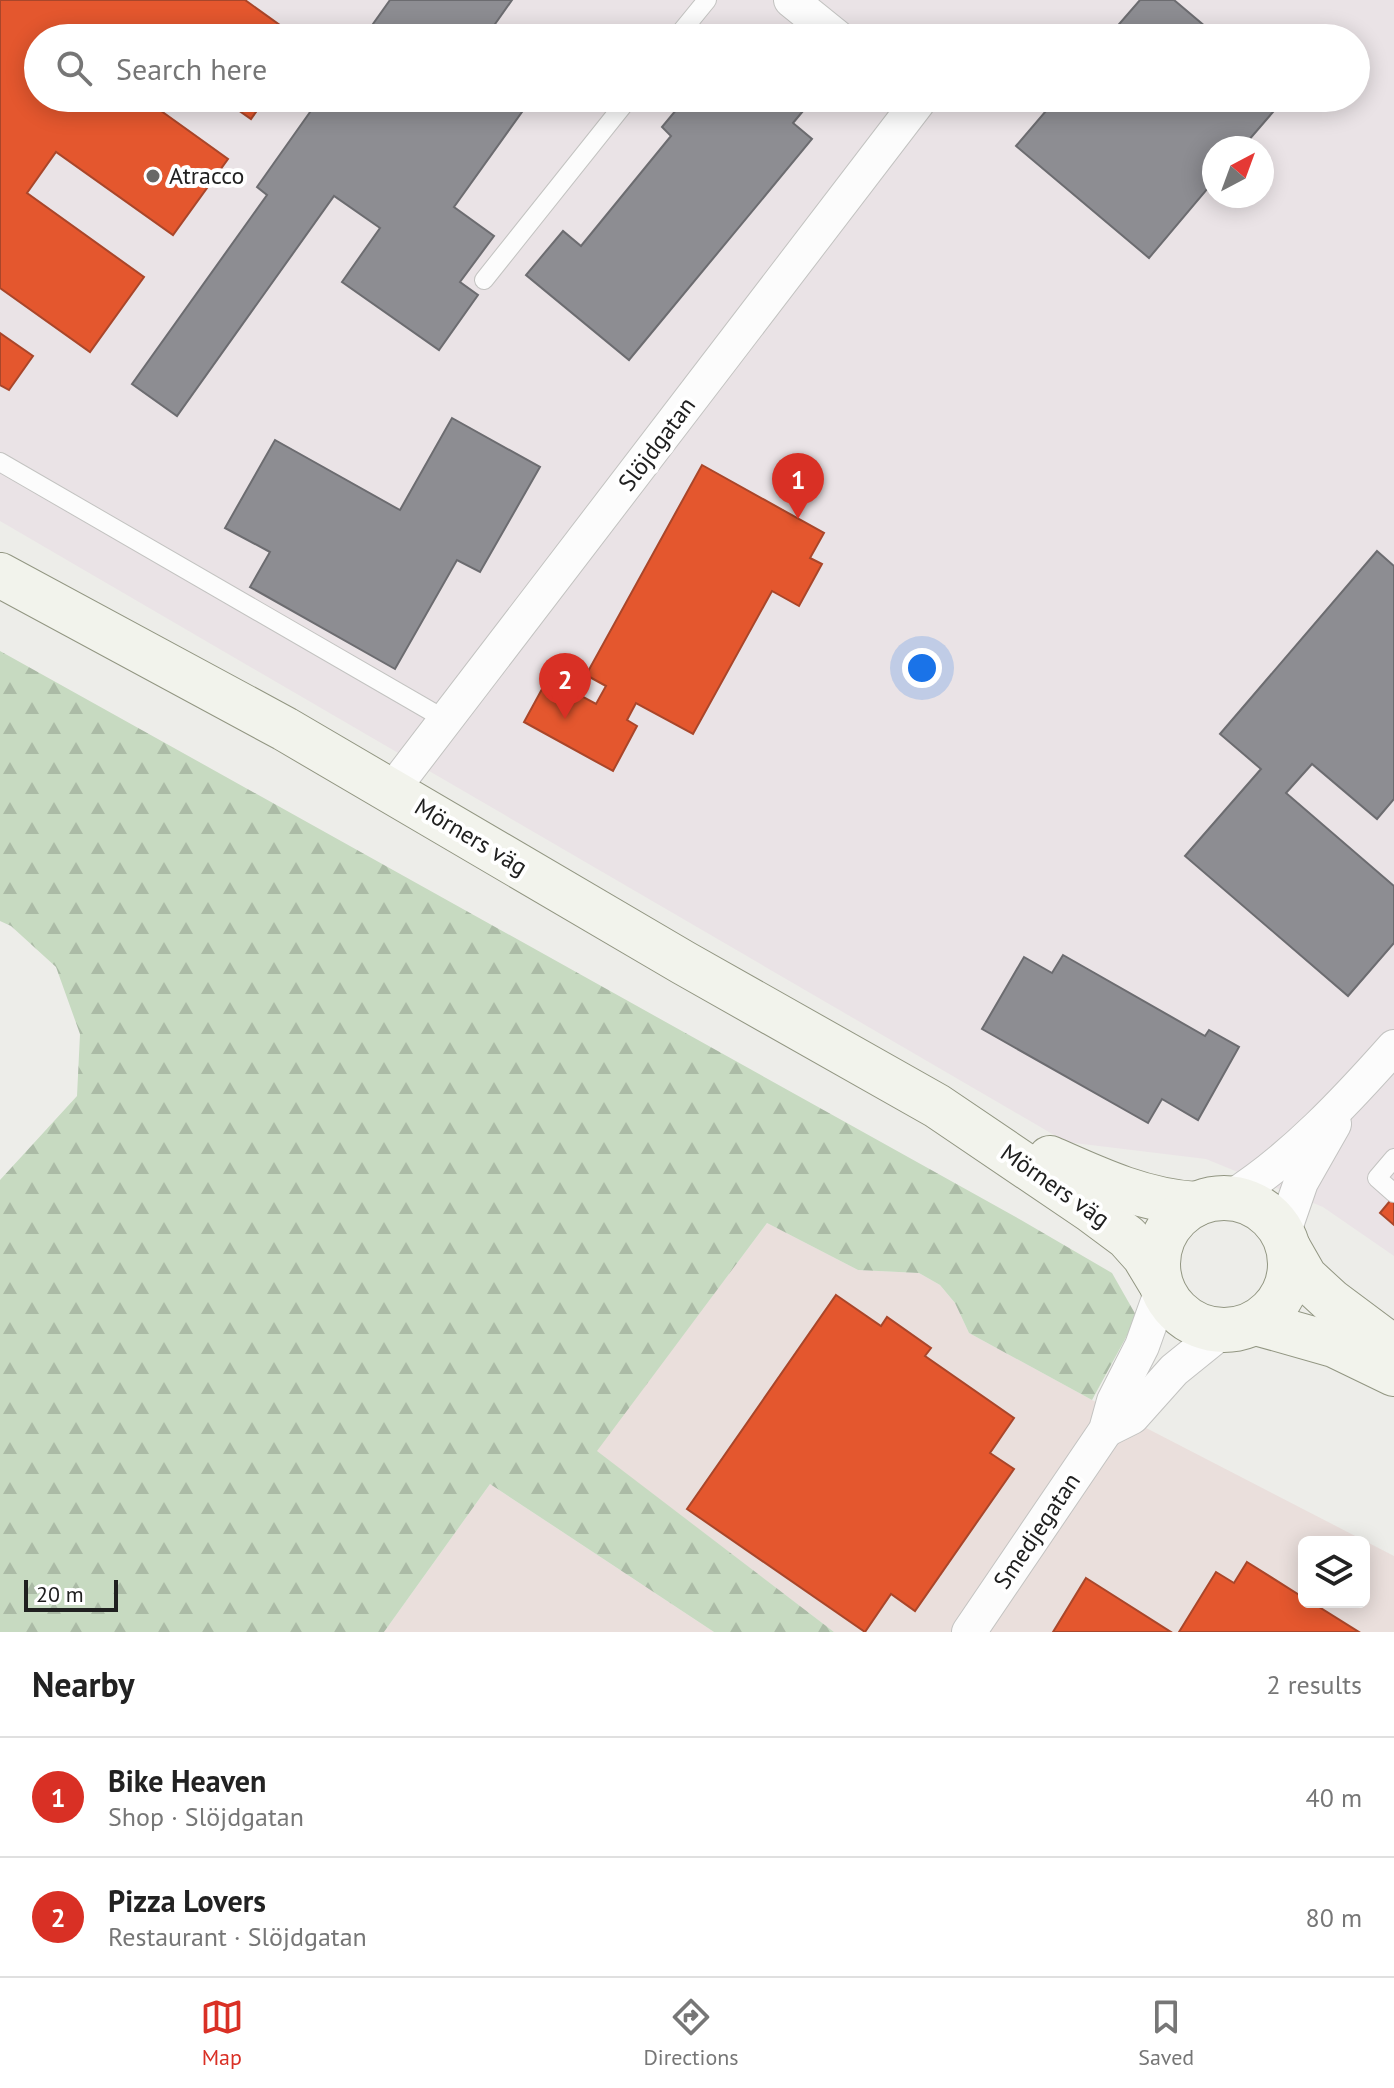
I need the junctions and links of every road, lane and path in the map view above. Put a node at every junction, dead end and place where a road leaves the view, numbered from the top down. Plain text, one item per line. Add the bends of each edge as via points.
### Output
1 (707, 0) edge
2 (791, 0) edge
3 (687, 24) edge
4 (821, 24) edge
5 (618, 112) edge
6 (910, 112) edge
7 (484, 280) dead end
8 (0, 462) edge
9 (0, 575) edge
10 (446, 720) junction
11 (392, 790) junction
12 (1391, 1056) edge
13 (1350, 1096) junction
14 (937, 1106) junction
15 (1394, 1158) edge
16 (1394, 1193) edge
17 (1213, 1201) junction
18 (1286, 1242) junction
19 (1161, 1285) junction
20 (1238, 1327) junction
21 (1394, 1348) edge
22 (1394, 1374) edge
23 (1106, 1430) junction
24 (969, 1632) edge

1 - 3 lane
2 - 4 street
5 - 7 lane
6 - 10 street, Slöjdgatan
8 - 10 lane
9 - 11 main road, Mörners väg
10 - 11 street, Slöjdgatan
11 - 14 main road, Mörners väg
12 - 13 street
13 - 17 street via 1276,1164
13 - 18 street via 1301,1182
14 - 17 main road, Mörners väg via 1110,1184 1174,1203
14 - 19 main road, Mörners väg via 1127,1237
15 - 16 lane via 1377,1178
17 - 18 main road via 1261,1209
17 - 19 main road via 1179,1215 1166,1230 1157,1264
18 - 20 main road via 1291,1265 1284,1294 1272,1311
18 - 21 main road via 1305,1277
19 - 20 main road via 1186,1319 1203,1328
19 - 23 street, Smedjegatan
20 - 22 main road via 1334,1345
20 - 23 street, Smedjegatan via 1174,1370 1132,1417
23 - 24 street, Smedjegatan

